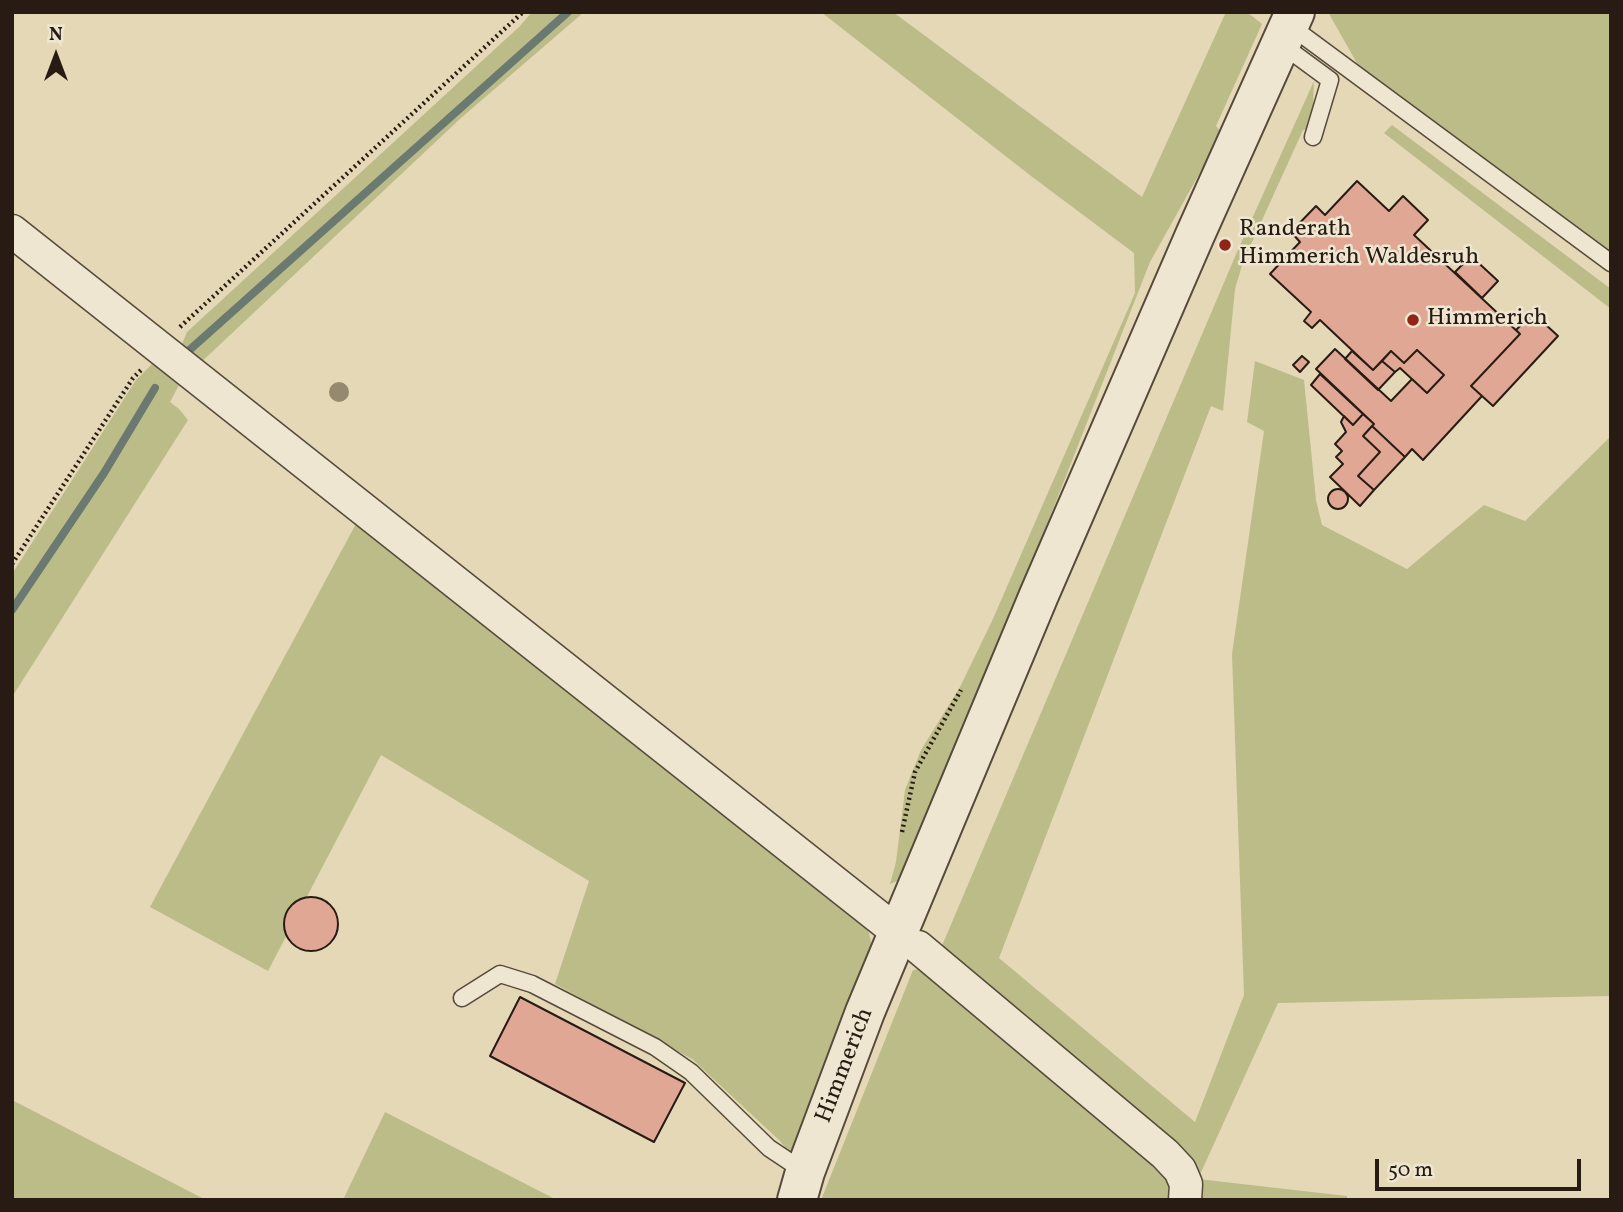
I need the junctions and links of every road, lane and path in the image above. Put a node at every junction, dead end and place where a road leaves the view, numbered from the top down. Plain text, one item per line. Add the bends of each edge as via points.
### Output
1 (523, 12) edge
2 (1291, 21) edge
3 (1314, 137) dead end
4 (12, 231) edge
5 (1611, 263) edge
6 (185, 322) dead end
7 (161, 349) junction
8 (12, 564) edge
9 (909, 941) junction
10 (462, 998) dead end
11 (801, 1186) edge
12 (1185, 1200) edge

1 - 6 path
2 - 3 lane via 1330,80
2 - 5 lane
2 - 9 street, Himmerich via 1039,595
4 - 7 street
7 - 8 path via 133,378
7 - 9 street
9 - 11 street, Himmerich via 865,1012
9 - 12 street via 1165,1153 1186,1184
10 - 11 lane via 500,974 532,984 654,1047 691,1072

